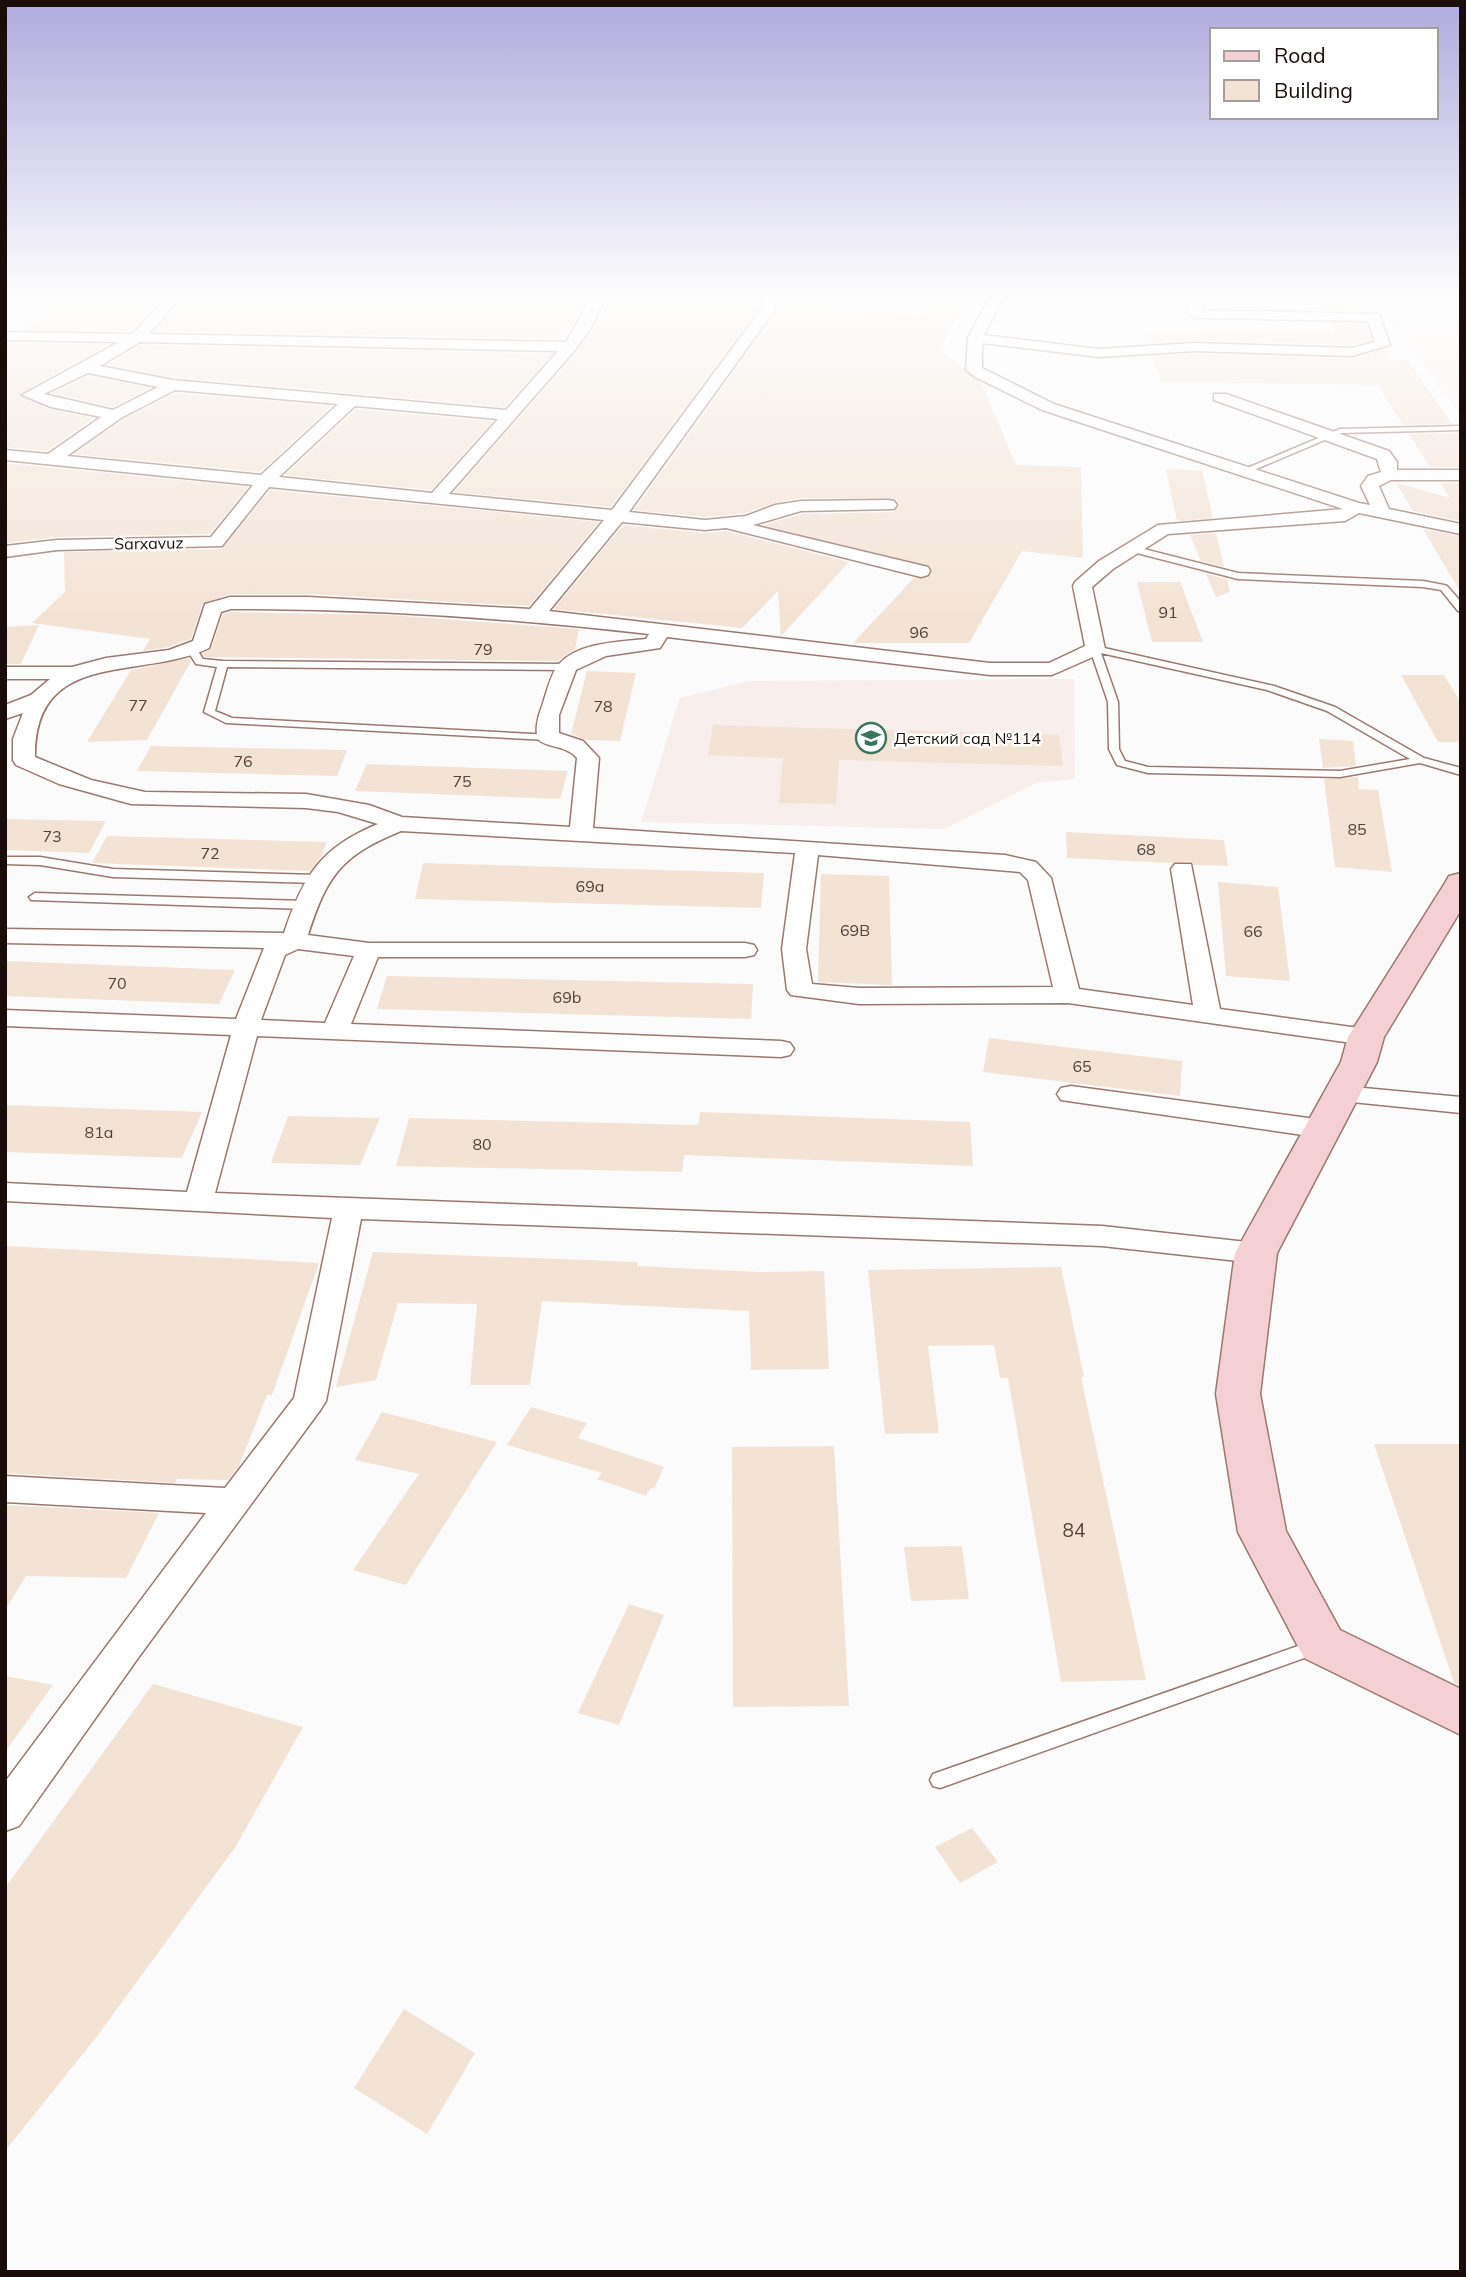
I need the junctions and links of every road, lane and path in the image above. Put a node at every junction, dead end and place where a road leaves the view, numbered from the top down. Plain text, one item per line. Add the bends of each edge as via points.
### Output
1 (58, 404) edge
2 (136, 404) edge
3 (347, 404) edge
4 (396, 404) edge
5 (518, 404) edge
6 (699, 404) edge
7 (1042, 404) edge
8 (1240, 404) edge
9 (115, 415) junction
10 (508, 415) junction
11 (1461, 428) edge
12 (1327, 435) junction
13 (5, 455) edge
14 (51, 460) junction
15 (1244, 471) junction
16 (1389, 475) junction
17 (1461, 475) edge
18 (265, 481) junction
19 (435, 500) junction
20 (888, 505) dead end
21 (1355, 507) junction
22 (1382, 512) junction
23 (618, 515) junction
24 (730, 525) junction
25 (1461, 529) edge
26 (1132, 548) junction
27 (5, 552) edge
28 (921, 571) dead end
29 (1461, 609) edge
30 (535, 615) junction
31 (660, 632) junction
32 (1095, 649) junction
33 (192, 650) junction
34 (223, 664) junction
35 (567, 667) junction
36 (5, 673) edge
37 (73, 673) junction
38 (38, 699) junction
39 (5, 713) edge
40 (548, 737) junction
41 (1420, 760) junction
42 (1461, 772) edge
43 (398, 824) junction
44 (581, 834) junction
45 (807, 847) junction
46 (5, 860) edge
47 (1183, 869) dead end
48 (317, 879) junction
49 (1461, 884) edge
50 (35, 897) dead end
51 (305, 905) junction
52 (5, 936) edge
53 (294, 941) junction
54 (369, 950) junction
55 (745, 950) dead end
56 (1068, 995) junction
57 (1208, 1015) junction
58 (5, 1018) edge
59 (246, 1027) junction
60 (335, 1030) junction
61 (1366, 1037) junction
62 (781, 1049) dead end
63 (1071, 1094) dead end
64 (1461, 1105) edge
65 (1332, 1112) junction
66 (5, 1192) edge
67 (198, 1203) junction
68 (348, 1209) junction
69 (1256, 1253) junction
70 (5, 1489) edge
71 (236, 1502) junction
72 (1322, 1644) junction
73 (1461, 1713) edge
74 (940, 1780) dead end
75 (5, 1814) edge

1 - 9 street
2 - 9 street
3 - 18 street, Sarxavuz
4 - 10 street
5 - 10 street
6 - 23 street
7 - 15 street
8 - 12 street
9 - 14 street
10 - 19 street
11 - 12 lane via 1357,429
12 - 15 lane
12 - 16 street via 1382,455 1389,461
13 - 14 street
14 - 18 street
15 - 21 street
16 - 17 street
16 - 22 street via 1370,486
18 - 19 street
18 - 27 street, Sarxavuz via 216,542 57,545
19 - 23 street
20 - 24 street via 801,506
21 - 22 street
21 - 26 street via 1345,516 1164,529
22 - 25 street
23 - 24 street
23 - 30 street
24 - 28 street
26 - 29 lane via 1237,576 1444,588
26 - 32 street via 1082,586
30 - 31 street
30 - 33 street via 308,603 220,604 212,608 202,644
31 - 32 street via 990,669 1052,669
31 - 35 street via 653,644 604,650
32 - 41 lane via 1282,692 1331,709
32 - 41 lane via 1113,702 1114,749 1121,763 1148,770 1340,774
33 - 34 lane via 200,662
33 - 37 street
34 - 35 lane
34 - 40 lane via 209,712 230,721
35 - 40 street via 549,715
36 - 37 street
37 - 38 street
38 - 39 street
38 - 43 street via 24,739 24,760 52,776 143,799 290,801 371,811
40 - 44 street via 569,741 588,758
41 - 42 lane
43 - 44 street
43 - 48 street via 360,838 335,855
44 - 45 street
45 - 56 street via 1028,867 1039,878
45 - 56 street via 794,949 800,990 859,996
46 - 48 lane via 113,873
47 - 57 street
48 - 51 street
49 - 61 street
50 - 51 lane
51 - 53 street
52 - 53 street
53 - 54 street
53 - 59 street via 274,951
54 - 55 street
54 - 60 street
56 - 57 street
57 - 61 street
58 - 59 street
59 - 60 street
59 - 67 street
60 - 62 street
61 - 65 street via 1359,1062
63 - 65 street
64 - 65 street
65 - 69 street
66 - 67 street
67 - 68 street
68 - 69 street via 1102,1236
68 - 71 street via 310,1401
69 - 72 street via 1238,1394 1262,1532
70 - 71 street
71 - 75 street
72 - 73 street
72 - 74 lane

